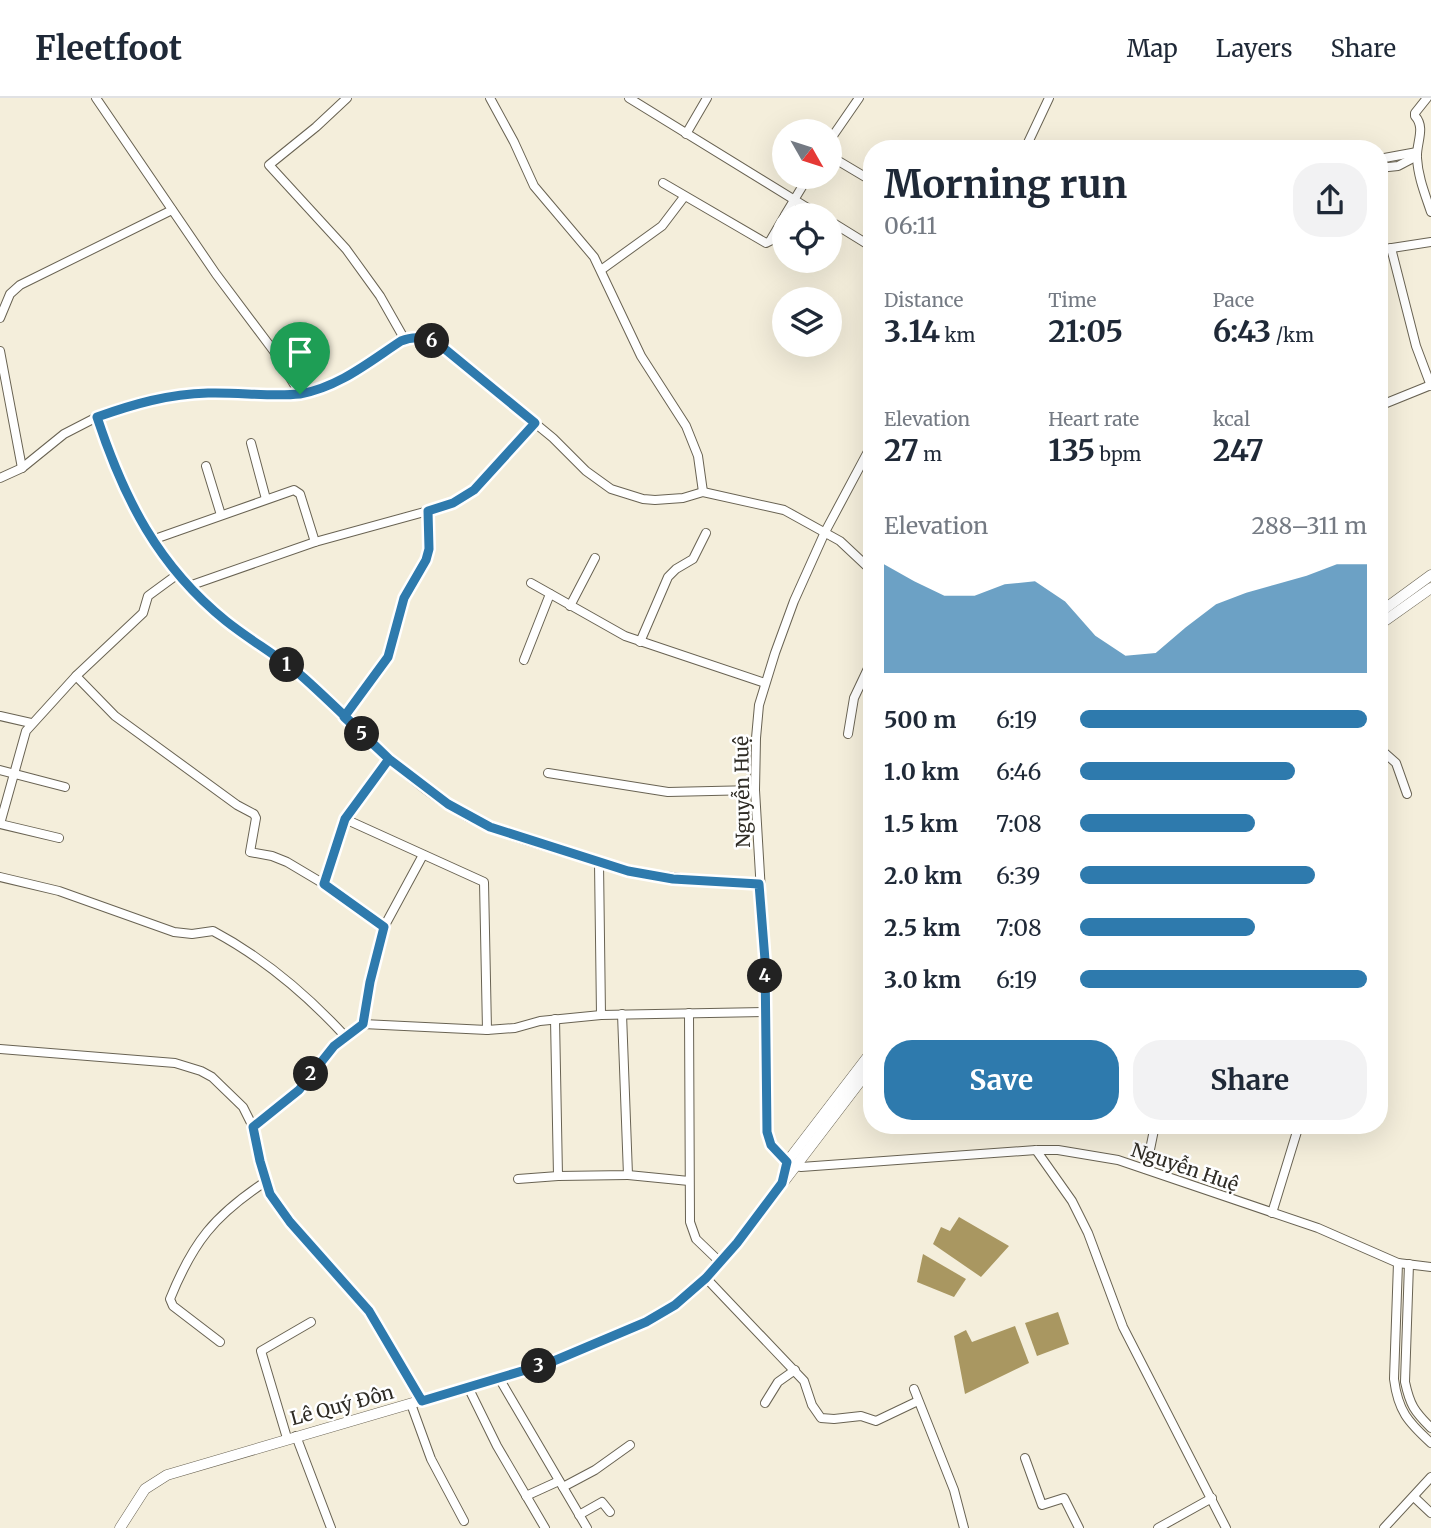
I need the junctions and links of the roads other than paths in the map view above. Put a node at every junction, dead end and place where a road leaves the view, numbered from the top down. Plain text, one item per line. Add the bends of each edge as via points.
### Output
1 (96, 98) edge
2 (347, 98) edge
3 (490, 98) edge
4 (629, 98) edge
5 (708, 98) edge
6 (859, 98) edge
7 (1049, 98) edge
8 (1427, 98) edge
9 (842, 123) edge
10 (686, 134) junction
11 (1030, 139) edge
12 (1417, 154) junction
13 (1388, 158) edge
14 (842, 163) edge
15 (1388, 167) edge
16 (863, 176) edge
17 (663, 183) dead end
18 (801, 189) edge
19 (684, 197) junction
20 (794, 200) junction
21 (792, 203) edge
22 (799, 203) edge
23 (172, 210) junction
24 (1431, 212) edge
25 (842, 228) edge
26 (772, 239) edge
27 (863, 241) edge
28 (1431, 242) edge
29 (1388, 248) edge
30 (1391, 248) junction
31 (601, 270) junction
32 (0, 318) edge
33 (405, 340) junction
34 (0, 351) edge
35 (1431, 386) edge
36 (300, 394) junction
37 (1388, 403) edge
38 (97, 417) junction
39 (535, 423) junction
40 (251, 443) dead end
41 (863, 461) edge
42 (206, 466) dead end
43 (22, 468) junction
44 (0, 478) edge
45 (703, 492) junction
46 (266, 499) junction
47 (428, 511) junction
48 (221, 515) junction
49 (825, 532) junction
50 (706, 533) dead end
51 (152, 540) junction
52 (315, 542) junction
53 (595, 558) dead end
54 (863, 562) edge
55 (178, 574) junction
56 (531, 583) dead end
57 (1429, 583) edge
58 (189, 586) junction
59 (550, 594) junction
60 (570, 606) junction
61 (1388, 608) edge
62 (1388, 617) edge
63 (640, 642) junction
64 (524, 660) dead end
65 (76, 676) junction
66 (863, 678) edge
67 (765, 683) junction
68 (0, 716) edge
69 (344, 717) junction
70 (31, 723) junction
71 (848, 734) dead end
72 (1388, 756) edge
73 (389, 759) junction
74 (0, 770) edge
75 (14, 773) junction
76 (548, 773) dead end
77 (65, 787) dead end
78 (755, 790) junction
79 (1407, 794) dead end
80 (345, 819) junction
81 (0, 824) edge
82 (59, 838) dead end
83 (423, 855) junction
84 (599, 863) junction
85 (0, 877) edge
86 (324, 884) junction
87 (759, 884) junction
88 (384, 927) junction
89 (766, 1012) junction
90 (689, 1013) junction
91 (622, 1014) junction
92 (601, 1015) junction
93 (555, 1019) junction
94 (363, 1024) junction
95 (487, 1030) junction
96 (345, 1036) junction
97 (0, 1049) edge
98 (863, 1063) edge
99 (863, 1077) edge
100 (253, 1127) junction
101 (1153, 1134) edge
102 (1296, 1134) edge
103 (1036, 1150) junction
104 (790, 1164) junction
105 (1146, 1169) junction
106 (628, 1175) junction
107 (558, 1176) junction
108 (518, 1179) dead end
109 (689, 1181) junction
110 (265, 1182) junction
111 (1272, 1213) junction
112 (720, 1262) junction
113 (1398, 1263) junction
114 (1409, 1264) junction
115 (1431, 1267) edge
116 (706, 1278) junction
117 (311, 1322) dead end
118 (220, 1342) dead end
119 (795, 1370) junction
120 (499, 1378) junction
121 (467, 1387) junction
122 (914, 1389) dead end
123 (422, 1401) junction
124 (918, 1401) junction
125 (765, 1402) dead end
126 (411, 1405) junction
127 (1431, 1427) edge
128 (292, 1437) junction
129 (1431, 1443) edge
130 (630, 1445) dead end
131 (1025, 1458) dead end
132 (1431, 1477) edge
133 (561, 1483) junction
134 (526, 1496) junction
135 (1413, 1497) junction
136 (1212, 1498) junction
137 (610, 1512) dead end
138 (1431, 1513) edge
139 (579, 1515) junction
140 (464, 1521) dead end
141 (120, 1528) edge
142 (331, 1528) edge
143 (545, 1528) edge
144 (587, 1528) edge
145 (964, 1528) edge
146 (1079, 1528) edge
147 (1158, 1528) edge
148 (1226, 1528) edge
149 (1384, 1528) edge

1 - 23 street
2 - 33 street via 269,165 354,258
3 - 31 street via 534,186
4 - 10 street
5 - 10 street
6 - 9 street
7 - 11 street
8 - 12 street via 1415,113 1421,130
10 - 20 street
12 - 13 street
12 - 15 street
12 - 24 street
14 - 16 street
17 - 19 street
18 - 20 street
19 - 26 street via 766,243
19 - 31 street via 663,226
20 - 21 street
20 - 22 street
23 - 32 street via 20,285 10,294
23 - 36 street
25 - 27 street
28 - 30 street
29 - 30 street
30 - 35 street
31 - 45 street via 640,356 694,442
33 - 36 street via 339,381
33 - 39 street via 426,338 440,345
34 - 43 street
35 - 37 street
36 - 38 street via 176,395
38 - 43 street via 64,434
38 - 51 street via 117,476
39 - 45 street via 611,489 655,500
39 - 47 street via 474,490
40 - 46 street
41 - 49 street, Nguyễn Huệ
42 - 48 street
43 - 44 street
45 - 49 street via 785,510
46 - 48 street
46 - 52 street via 291,490 299,492
47 - 52 street
47 - 69 street via 426,560 404,598 388,657
48 - 51 street
49 - 54 street
49 - 67 street, Nguyễn Huệ
50 - 63 street via 693,559 668,577
51 - 55 street
52 - 58 street
53 - 60 street
55 - 58 street
55 - 65 street via 148,596 143,613
56 - 59 street
57 - 61 main road
57 - 62 main road
58 - 69 street via 227,622 304,678
59 - 60 street
59 - 64 street
60 - 63 street
63 - 67 street
65 - 70 street
65 - 86 street via 115,716 254,814 250,852 278,858
66 - 71 street via 853,698
67 - 78 street, Nguyễn Huệ via 757,729
68 - 70 street
69 - 73 street
70 - 75 street
72 - 79 street
73 - 80 street
73 - 84 street via 468,817
74 - 75 street
75 - 77 street
75 - 81 street
76 - 78 street via 668,792
78 - 87 street, Nguyễn Huệ
80 - 83 street
80 - 86 street
81 - 82 street
83 - 88 street
83 - 95 street via 478,878 485,886
84 - 87 street via 673,879
84 - 92 street
85 - 96 street via 59,891 174,932 213,931 291,985
86 - 88 street
87 - 89 street, Nguyễn Huệ
88 - 94 street
89 - 90 street
89 - 104 street, Nguyễn Huệ via 767,1132 771,1145
90 - 91 street
90 - 109 street
91 - 92 street
91 - 106 street
92 - 93 street
93 - 95 street
93 - 107 street
94 - 95 street
94 - 96 street
96 - 100 street via 296,1092
97 - 100 street via 188,1066 226,1089
98 - 104 main road, Lê Quý Đôn
99 - 104 main road, Lê Quý Đôn
100 - 110 street
101 - 105 street
102 - 111 street
103 - 104 street, Nguyễn Huệ
103 - 105 street, Nguyễn Huệ via 1107,1158
103 - 136 street via 1072,1201 1123,1327
104 - 112 main road, Lê Quý Đôn via 782,1183
105 - 111 street, Nguyễn Huệ
106 - 107 street
106 - 109 street
107 - 108 street
109 - 112 street via 690,1222 696,1239
110 - 118 street via 209,1228 170,1299
110 - 123 street via 290,1222 369,1311
111 - 113 street, Nguyễn Huệ
112 - 116 main road, Lê Quý Đôn
113 - 114 street, Nguyễn Huệ
113 - 129 street via 1396,1395 1409,1423
114 - 115 street, Nguyễn Huệ
114 - 127 street via 1405,1382 1414,1412
116 - 119 street
116 - 120 main road, Lê Quý Đôn via 646,1322 549,1363
117 - 128 street via 261,1351
119 - 124 street via 816,1413 826,1420 861,1416 876,1421
119 - 125 street via 778,1382
120 - 121 main road, Lê Quý Đôn
120 - 133 street
121 - 123 main road, Lê Quý Đôn
121 - 134 street
122 - 124 street
123 - 126 main road, Lê Quý Đôn
124 - 145 street
126 - 128 main road, Lê Quý Đôn
126 - 140 street via 431,1458
128 - 141 main road, Lê Quý Đôn via 155,1481
128 - 142 street
130 - 133 street via 595,1470
131 - 146 street via 1042,1505 1064,1499
132 - 135 street
133 - 134 street
133 - 139 street
134 - 143 street
135 - 138 street
135 - 149 street
136 - 147 street
136 - 148 street
137 - 139 street via 603,1502
139 - 144 street

